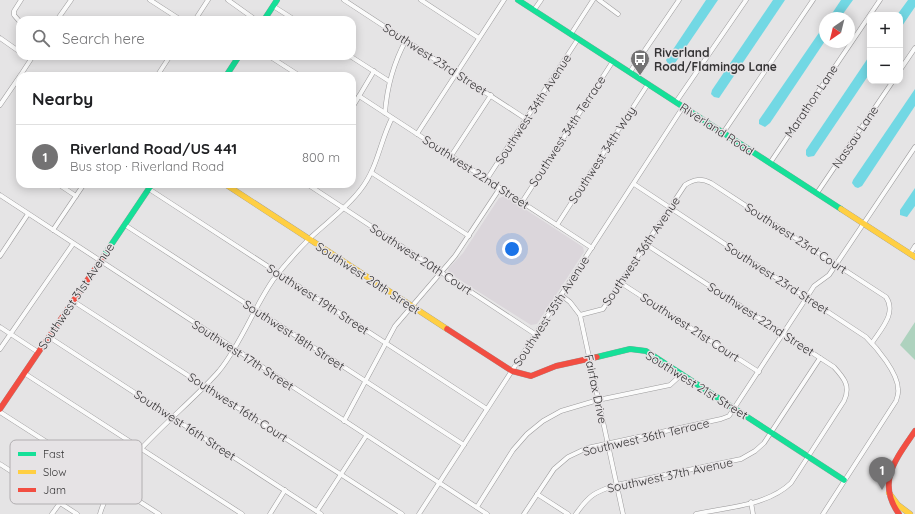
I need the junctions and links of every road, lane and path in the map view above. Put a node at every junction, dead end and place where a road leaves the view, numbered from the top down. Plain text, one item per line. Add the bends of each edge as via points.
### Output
1 (22, 0) edge
2 (71, 0) edge
3 (150, 0) edge
4 (208, 0) edge
5 (228, 0) edge
6 (277, 0) edge
7 (344, 0) edge
8 (421, 0) edge
9 (504, 0) edge
10 (518, 0) edge
11 (541, 0) edge
12 (593, 0) edge
13 (599, 0) edge
14 (679, 0) edge
15 (746, 0) edge
16 (813, 0) edge
17 (880, 0) edge
18 (273, 6) junction
19 (534, 10) junction
20 (618, 14) dead end
21 (60, 16) edge
22 (176, 16) edge
23 (198, 16) edge
24 (250, 16) edge
25 (267, 16) edge
26 (289, 16) edge
27 (16, 17) edge
28 (571, 34) junction
29 (0, 38) edge
30 (479, 38) junction
31 (578, 39) junction
32 (406, 40) junction
33 (915, 48) edge
34 (16, 49) edge
35 (31, 60) edge
36 (167, 60) edge
37 (236, 60) edge
38 (275, 60) edge
39 (356, 60) edge
40 (613, 61) junction
41 (903, 66) edge
42 (23, 72) edge
43 (160, 72) edge
44 (229, 72) edge
45 (294, 72) edge
46 (374, 72) junction
47 (630, 72) junction
48 (456, 73) junction
49 (389, 81) junction
50 (16, 83) edge
51 (648, 84) junction
52 (891, 84) edge
53 (491, 95) junction
54 (359, 96) junction
55 (356, 101) edge
56 (676, 102) junction
57 (0, 105) edge
58 (683, 107) junction
59 (385, 113) junction
60 (392, 118) junction
61 (526, 119) junction
62 (723, 133) junction
63 (417, 134) junction
64 (915, 147) edge
65 (451, 156) junction
66 (770, 163) junction
67 (372, 173) junction
68 (487, 179) junction
69 (698, 179) joint
70 (634, 184) junction
71 (64, 188) edge
72 (81, 188) edge
73 (150, 188) edge
74 (154, 188) edge
75 (231, 188) edge
76 (314, 188) edge
77 (500, 188) junction
78 (817, 193) junction
79 (0, 196) edge
80 (76, 196) junction
81 (522, 202) junction
82 (344, 208) junction
83 (670, 208) junction
84 (28, 214) junction
85 (863, 223) junction
86 (124, 225) junction
87 (557, 225) junction
88 (53, 230) junction
89 (469, 236) junction
90 (309, 239) junction
91 (73, 244) junction
92 (646, 245) junction
93 (915, 246) edge
94 (592, 248) junction
95 (912, 255) edge
96 (0, 256) edge
97 (100, 262) junction
98 (837, 264) junction
99 (441, 272) junction
100 (279, 273) junction
101 (621, 283) junction
102 (561, 295) junction
103 (807, 297) junction
104 (73, 300) junction
105 (411, 306) junction
106 (255, 310) junction
107 (580, 315) junction
108 (0, 327) edge
109 (11, 334) junction
110 (535, 334) junction
111 (783, 334) junction
112 (49, 337) junction
113 (385, 342) junction
114 (872, 343) junction
115 (0, 349) edge
116 (234, 349) junction
117 (38, 352) junction
118 (589, 358) junction
119 (820, 358) junction
120 (512, 371) junction
121 (759, 372) junction
122 (24, 373) junction
123 (682, 374) junction
124 (365, 381) junction
125 (205, 386) junction
126 (598, 400) junction
127 (0, 408) edge
128 (735, 408) junction
129 (487, 409) junction
130 (0, 412) edge
131 (172, 417) junction
132 (344, 421) junction
133 (915, 431) edge
134 (772, 432) junction
135 (366, 436) junction
136 (44, 440) edge
137 (129, 440) edge
138 (607, 443) junction
139 (464, 445) junction
140 (142, 448) joint
141 (808, 457) junction
142 (0, 464) edge
143 (10, 470) edge
144 (342, 475) junction
145 (844, 480) junction
146 (439, 483) junction
147 (616, 485) junction
148 (286, 490) junction
149 (889, 493) junction
150 (537, 494) junction
151 (751, 502) junction
152 (142, 503) edge
153 (59, 504) edge
154 (62, 504) edge
155 (105, 504) edge
156 (477, 507) junction
157 (319, 513) edge
158 (52, 514) edge
159 (77, 514) edge
160 (100, 514) edge
161 (159, 514) edge
162 (242, 514) edge
163 (270, 514) edge
164 (402, 514) edge
165 (419, 514) edge
166 (488, 514) edge
167 (524, 514) edge
168 (568, 514) edge
169 (576, 514) edge
170 (623, 514) edge
171 (696, 514) edge
172 (753, 514) edge
173 (823, 514) edge
174 (899, 514) edge
175 (910, 514) edge

1 - 27 street via 14,11
2 - 21 street
3 - 22 street
4 - 23 street
5 - 24 street
6 - 18 street
7 - 32 street, Southwest 23rd Street
8 - 30 street
9 - 30 street
10 - 19 street, Riverland Road
11 - 19 street
12 - 28 street
13 - 20 street
14 - 47 street
15 - 56 street
16 - 62 street
17 - 66 street, Marathon Lane
18 - 25 street
18 - 26 street
19 - 28 street, Riverland Road
28 - 31 street, Riverland Road
29 - 34 street
30 - 48 street
31 - 40 street, Riverland Road
31 - 61 street, Southwest 34th Avenue
32 - 48 street, Southwest 23rd Street
32 - 49 street
33 - 41 street
35 - 42 street
36 - 43 street
37 - 44 street
38 - 45 street
39 - 46 street
40 - 47 street, Riverland Road
40 - 81 street, Southwest 34th Terrace
46 - 49 street
46 - 54 street
47 - 51 street, Riverland Road
48 - 53 street, Southwest 23rd Street
48 - 63 street
49 - 59 street
50 - 57 street
51 - 56 street, Riverland Road
51 - 87 street, Southwest 34th Way
52 - 78 street, Nassau Lane
53 - 61 street, Southwest 23rd Street
53 - 65 street
54 - 55 street
54 - 59 street, Southwest 22nd Street
56 - 58 street, Riverland Road
58 - 62 street, Riverland Road
58 - 70 street, Southwest 35th Avenue
59 - 60 street, Southwest 22nd Street
60 - 63 street, Southwest 22nd Street
60 - 67 street via 384,133
61 - 68 street, Southwest 34th Avenue
62 - 66 street, Riverland Road
63 - 65 street, Southwest 22nd Street
64 - 85 street, Southwest 36th Terrace
65 - 68 street, Southwest 22nd Street
66 - 78 street, Riverland Road
67 - 82 street via 361,190
67 - 89 street
68 - 77 street, Southwest 22nd Street
69 - 83 street, Southwest 36th Avenue via 691,180 685,185
69 - 98 street, Southwest 23rd Court via 711,183
70 - 83 street, Southwest 23rd Street
70 - 94 street, Southwest 35th Avenue
71 - 80 street
72 - 80 street
73 - 86 street, Southwest 31st Avenue
74 - 100 street, Southwest 19th Street
75 - 90 street, Southwest 20th Street
76 - 82 street, Southwest 20th Court
77 - 81 street, Southwest 22nd Street
77 - 89 street
78 - 85 street, Riverland Road
79 - 84 street, Southwest 17th Street
80 - 88 street
81 - 87 street, Southwest 22nd Street
82 - 90 street
82 - 99 street, Southwest 20th Court
83 - 92 street, Southwest 36th Avenue
83 - 103 street, Southwest 23rd Street
84 - 88 street, Southwest 17th Street
84 - 96 street
85 - 95 street, Riverland Road
85 - 98 street, Southwest 36th Terrace
86 - 97 street, Southwest 31st Avenue
86 - 106 street, Southwest 18th Street
87 - 94 street, Southwest 22nd Street
88 - 91 street, Southwest 17th Street
89 - 99 street
90 - 100 street
90 - 105 street, Southwest 20th Street
91 - 97 street, Southwest 17th Street
91 - 109 street
92 - 101 street, Southwest 36th Avenue
92 - 111 street, Southwest 22nd Street
93 - 95 street
94 - 102 street, Southwest 35th Avenue
97 - 104 street, Southwest 31st Avenue
97 - 116 street, Southwest 17th Street
98 - 103 street, Southwest 36th Terrace via 829,275 814,286
98 - 114 street, Southwest 23rd Court via 882,293 890,302 890,315
99 - 105 street
99 - 110 street, Southwest 20th Court
100 - 106 street
100 - 113 street, Southwest 19th Street
101 - 107 street, Southwest 36th Avenue via 603,309
101 - 121 street, Southwest 21st Court
102 - 107 street, Fairfax Drive
102 - 110 street, Southwest 35th Avenue
103 - 111 street, Southwest 36th Terrace
103 - 114 street, Southwest 23rd Street
104 - 112 street, Southwest 31st Avenue
104 - 125 street, Southwest 16th Court
105 - 113 street
105 - 120 street, Southwest 20th Street
106 - 116 street
106 - 124 street, Southwest 18th Street
107 - 118 street, Fairfax Drive
108 - 109 street
109 - 115 street
109 - 117 street
110 - 120 street, Southwest 35th Avenue
111 - 119 street, Southwest 22nd Street
111 - 121 street, Southwest 36th Terrace
112 - 117 street, Southwest 31st Avenue
112 - 131 street, Southwest 16th Street
113 - 124 street
113 - 129 street, Southwest 19th Street
114 - 145 street, Southwest 23rd Street via 893,374 899,391 896,401
116 - 125 street
116 - 132 street, Southwest 17th Street
117 - 122 street, Southwest 31st Avenue
118 - 120 street, Southwest 21st Street via 556,366 531,376
118 - 123 street, Southwest 21st Street via 630,348 638,349 646,351
118 - 126 street, Fairfax Drive
119 - 134 street, Southwest 37th Avenue
119 - 141 street, Southwest 22nd Street via 844,377 848,387 844,401
120 - 129 street, Southwest 35th Avenue
121 - 128 street, Southwest 36th Terrace
122 - 127 street, Southwest 31st Avenue
122 - 137 street
123 - 126 street via 670,385
123 - 128 street, Southwest 21st Street
124 - 132 street
124 - 139 street, Southwest 18th Street
125 - 131 street
125 - 144 street, Southwest 16th Court
126 - 138 street, Fairfax Drive
126 - 156 street via 561,411 527,434 513,450
128 - 134 street, Southwest 21st Street
128 - 138 street, Southwest 36th Terrace via 729,416 721,419
129 - 139 street, Southwest 35th Avenue
130 - 136 street
131 - 140 street
131 - 148 street, Southwest 16th Street
132 - 135 street, Southwest 17th Street
133 - 149 street via 890,473
134 - 141 street, Southwest 21st Street
134 - 147 street, Southwest 37th Avenue via 755,451 741,459
135 - 144 street
135 - 146 street, Southwest 17th Street
138 - 147 street, Fairfax Drive
138 - 150 street, Southwest 36th Terrace via 587,448 568,457 554,469
139 - 146 street, Southwest 35th Avenue
140 - 162 street
141 - 145 street, Southwest 21st Street
141 - 151 street via 791,483 783,490 773,496
142 - 143 street
144 - 157 street
144 - 164 street, Southwest 16th Court
145 - 173 street
146 - 156 street, Southwest 17th Street
146 - 165 street, Southwest 35th Avenue
147 - 169 street, Southwest 37th Avenue via 591,495
147 - 170 street, Fairfax Drive
148 - 157 street, Southwest 16th Street
148 - 163 street
149 - 174 street via 889,500
149 - 175 street via 898,505
150 - 167 street, Southwest 36th Terrace
150 - 168 street
151 - 171 street
151 - 172 street
152 - 161 street
153 - 158 street
154 - 159 street
155 - 160 street
156 - 166 street, Southwest 17th Street

